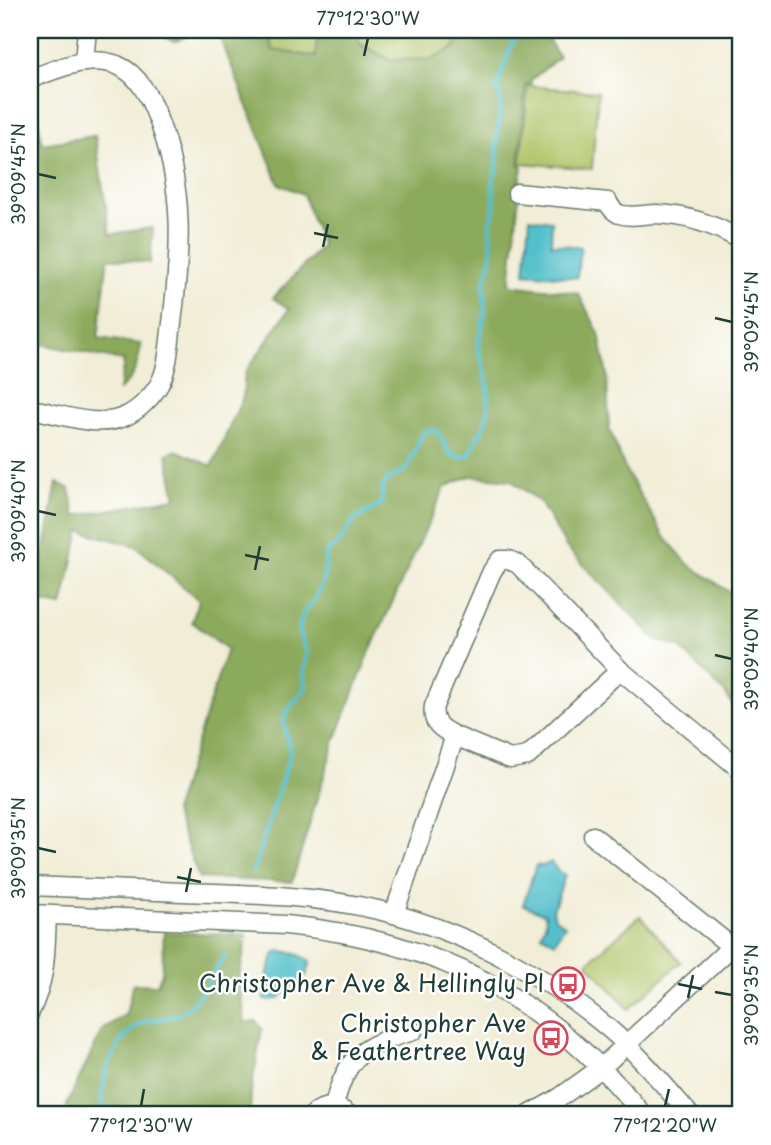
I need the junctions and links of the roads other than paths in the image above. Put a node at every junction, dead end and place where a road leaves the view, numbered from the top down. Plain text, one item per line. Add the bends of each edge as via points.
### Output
1 (87, 30) edge
2 (84, 61) junction
3 (30, 79) edge
4 (517, 192) dead end
5 (741, 240) edge
6 (30, 409) edge
7 (620, 670) junction
8 (455, 736) junction
9 (741, 770) edge
10 (593, 836) dead end
11 (30, 886) edge
12 (394, 914) junction
13 (38, 915) edge
14 (737, 943) edge
15 (30, 1012) edge
16 (413, 1031) dead end
17 (626, 1045) junction
18 (602, 1067) junction
19 (342, 1111) edge
20 (313, 1115) edge
21 (529, 1115) edge
22 (643, 1115) edge
23 (691, 1115) edge

1 - 2 street
2 - 3 street
2 - 6 street via 108,63 132,75 154,108 170,153 180,221 168,351 159,384 138,409 124,417 91,420
4 - 5 street via 608,202 622,215 691,218
7 - 8 street via 528,757 510,759
7 - 8 street via 518,565 500,560 434,706 436,724
7 - 9 street
8 - 12 street
10 - 14 street
11 - 12 street via 293,897
12 - 17 street via 484,948 521,968 573,1001
13 - 15 street via 45,969
13 - 18 street via 286,925 367,937 474,975 515,997
14 - 17 street
16 - 19 street via 376,1043 356,1057 342,1079
17 - 18 street
17 - 23 street
18 - 21 street
18 - 22 street
19 - 20 street via 327,1107

